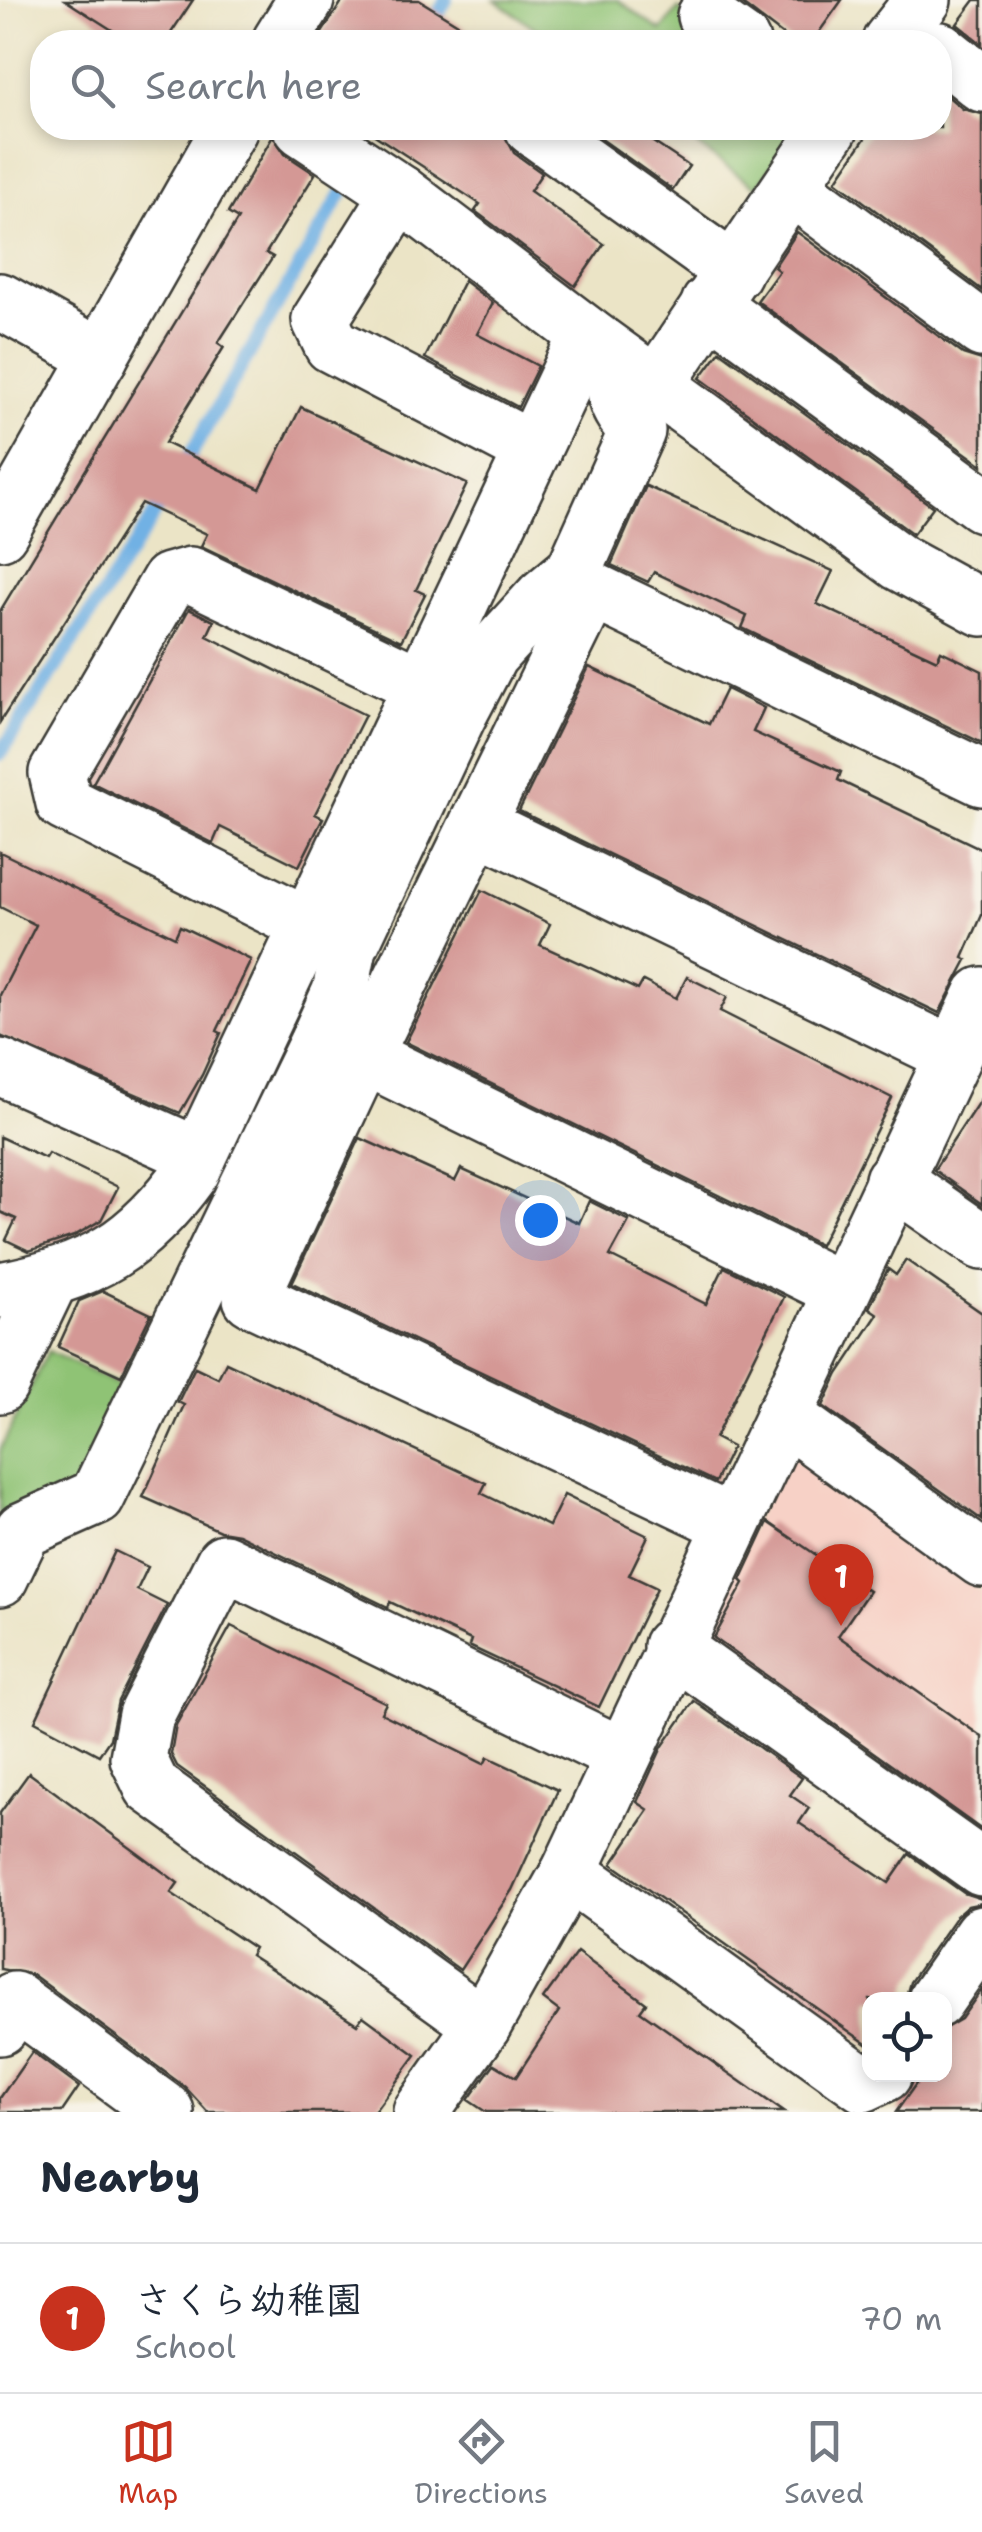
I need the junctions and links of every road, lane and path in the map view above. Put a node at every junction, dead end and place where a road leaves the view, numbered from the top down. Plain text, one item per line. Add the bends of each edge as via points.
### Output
1 (306, 0) edge
2 (287, 30) edge
3 (952, 60) edge
4 (982, 84) edge
5 (223, 140) edge
6 (320, 140) edge
7 (546, 140) edge
8 (822, 140) edge
9 (790, 187) junction
10 (400, 193) junction
11 (722, 288) junction
12 (0, 301) edge
13 (982, 329) edge
14 (100, 357) junction
15 (622, 360) junction
16 (532, 450) junction
17 (982, 504) edge
18 (0, 532) edge
19 (982, 608) edge
20 (421, 686) junction
21 (982, 778) edge
22 (477, 824) junction
23 (308, 925) junction
24 (982, 995) edge
25 (364, 1056) junction
26 (953, 1056) junction
27 (0, 1067) edge
28 (199, 1156) junction
29 (893, 1180) junction
30 (982, 1242) edge
31 (26, 1284) edge
32 (841, 1290) junction
33 (0, 1384) edge
34 (783, 1415) junction
35 (732, 1524) junction
36 (982, 1560) edge
37 (0, 1578) edge
38 (671, 1646) junction
39 (623, 1756) junction
40 (982, 1868) edge
41 (568, 1872) junction
42 (982, 1934) edge
43 (942, 1992) edge
44 (483, 2025) junction
45 (0, 2027) edge
46 (867, 2082) edge
47 (430, 2109) edge
48 (166, 2112) edge

1 - 2 street
3 - 4 street
5 - 14 street
6 - 10 street
7 - 11 street
8 - 9 street
9 - 11 street
9 - 13 street
10 - 15 street
10 - 16 street via 320,320 332,344
11 - 15 street
11 - 17 street
12 - 14 street
14 - 18 street
15 - 16 street
15 - 19 street via 900,563
15 - 37 street via 612,390 615,406 637,432 574,571 490,655 458,716 349,948 340,992 316,1045 97,1497 23,1530
16 - 20 street
20 - 23 street
20 - 23 street via 191,575 169,581 57,772 64,803
21 - 22 street via 592,590
22 - 25 street
22 - 26 street
23 - 28 street
24 - 26 street
25 - 32 street
25 - 35 street via 250,1298
26 - 29 street
27 - 28 street
28 - 31 street via 158,1218 119,1248
29 - 30 street
29 - 32 street
31 - 33 street
32 - 34 street
34 - 35 street
34 - 36 street
35 - 38 street
38 - 39 street
38 - 40 street
39 - 41 street
39 - 44 street via 224,1562 146,1715 138,1758 152,1787
41 - 44 street
41 - 46 street
42 - 43 street
44 - 47 street
45 - 48 street via 14,2000

